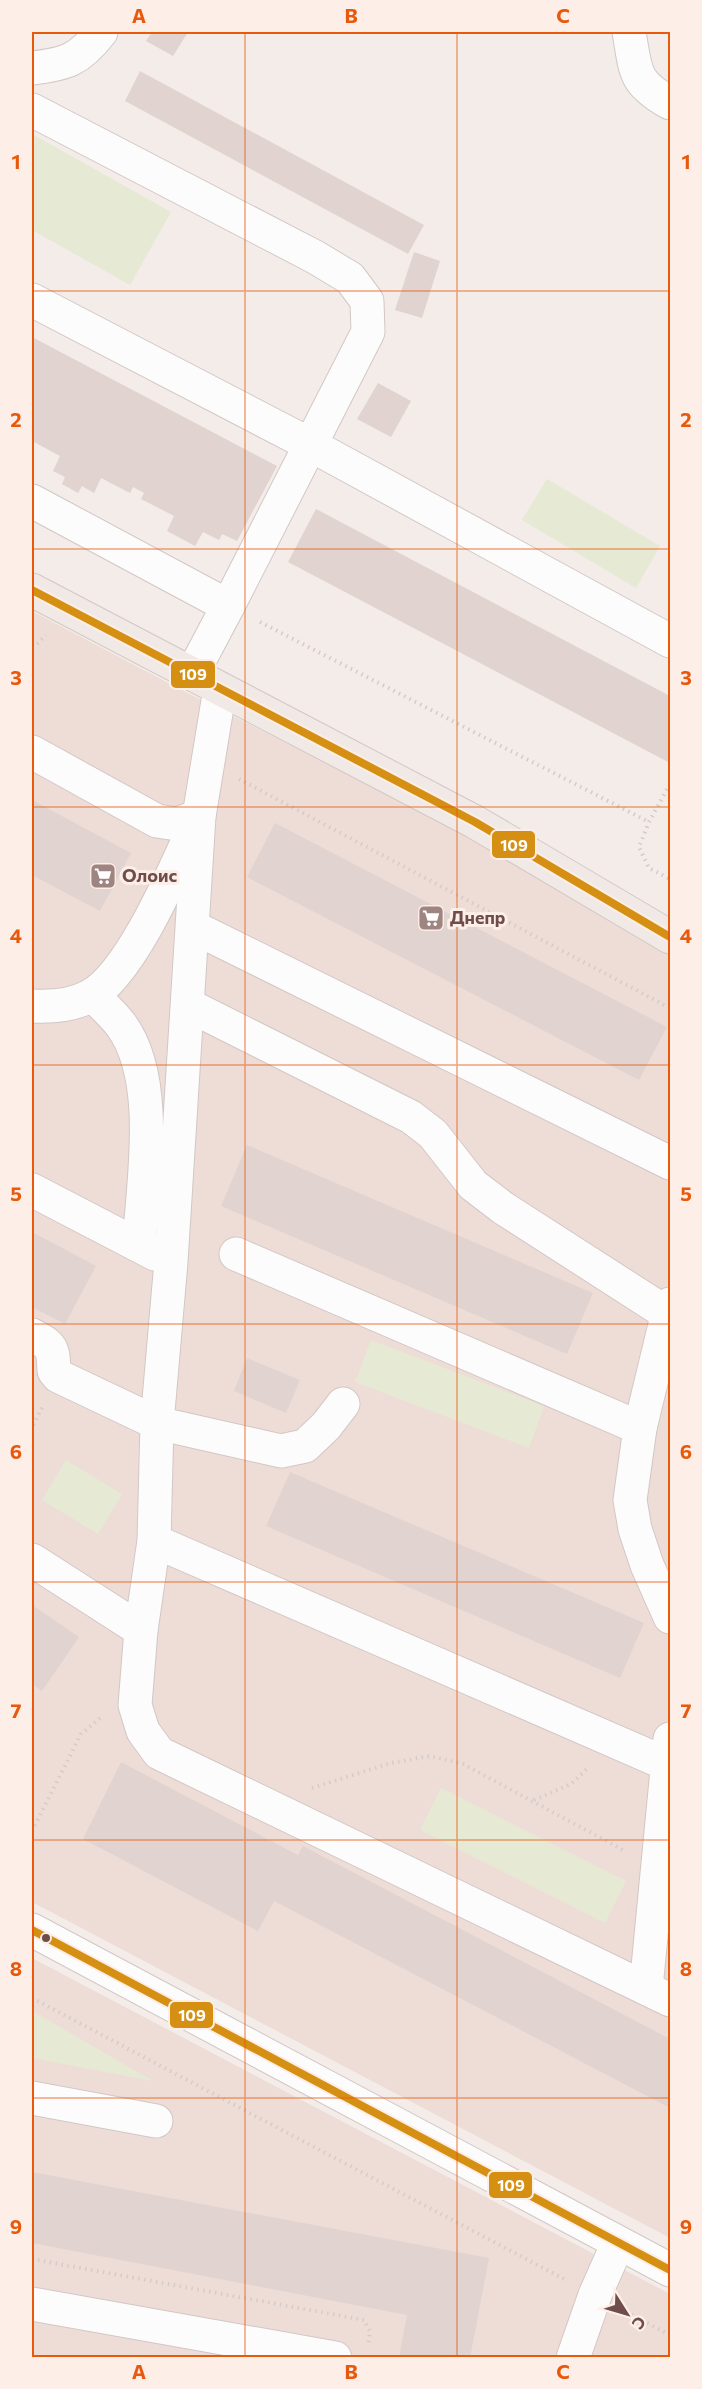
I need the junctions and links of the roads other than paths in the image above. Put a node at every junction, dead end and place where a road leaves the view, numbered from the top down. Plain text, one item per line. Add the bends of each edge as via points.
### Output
1 (101, 32) edge
2 (629, 32) edge
3 (32, 68) edge
4 (670, 103) edge
5 (32, 110) edge
6 (32, 300) edge
7 (309, 444) junction
8 (32, 501) edge
9 (32, 590) edge
10 (228, 606) junction
11 (670, 641) edge
12 (206, 682) junction
13 (32, 752) edge
14 (199, 816) junction
15 (193, 927) junction
16 (670, 938) edge
17 (93, 995) junction
18 (188, 1005) junction
19 (32, 1006) edge
20 (670, 1163) edge
21 (32, 1190) edge
22 (139, 1245) junction
23 (236, 1254) dead end
24 (171, 1262) junction
25 (669, 1309) edge
26 (32, 1335) edge
27 (343, 1404) dead end
28 (157, 1423) junction
29 (640, 1428) junction
30 (154, 1541) junction
31 (32, 1560) edge
32 (670, 1617) edge
33 (141, 1630) junction
34 (669, 1751) edge
35 (665, 1832) edge
36 (32, 1930) edge
37 (658, 1994) edge
38 (32, 2098) edge
39 (156, 2121) dead end
40 (618, 2242) junction
41 (670, 2270) edge
42 (32, 2304) edge
43 (334, 2358) edge
44 (573, 2358) edge

1 - 3 street via 87,50 64,64
2 - 4 street via 636,73 647,90
5 - 7 street via 315,256 350,278 367,301 368,332
6 - 7 street
7 - 10 street
7 - 11 street
8 - 10 street
9 - 12 main road
10 - 12 street
12 - 14 street via 206,761
12 - 16 main road via 475,822
13 - 14 street via 157,821 177,825
14 - 15 street
14 - 17 street via 159,905 114,975
15 - 18 street
15 - 20 street
17 - 19 street via 49,1007
17 - 22 street via 122,1026 139,1063 145,1104
18 - 24 street
18 - 25 street via 411,1117 433,1134 473,1185
21 - 22 street
22 - 24 street
23 - 29 street
24 - 28 street
25 - 29 street
26 - 28 street via 54,1351 54,1371 58,1376
27 - 28 street via 305,1446 281,1451
28 - 30 street
29 - 32 street via 630,1500 647,1565
30 - 33 street
30 - 34 street via 606,1737
31 - 33 street
33 - 37 street via 135,1705 142,1731 159,1753
34 - 35 street
35 - 37 street via 657,1869
36 - 40 street
38 - 39 street
40 - 41 street
40 - 44 street
42 - 43 street

